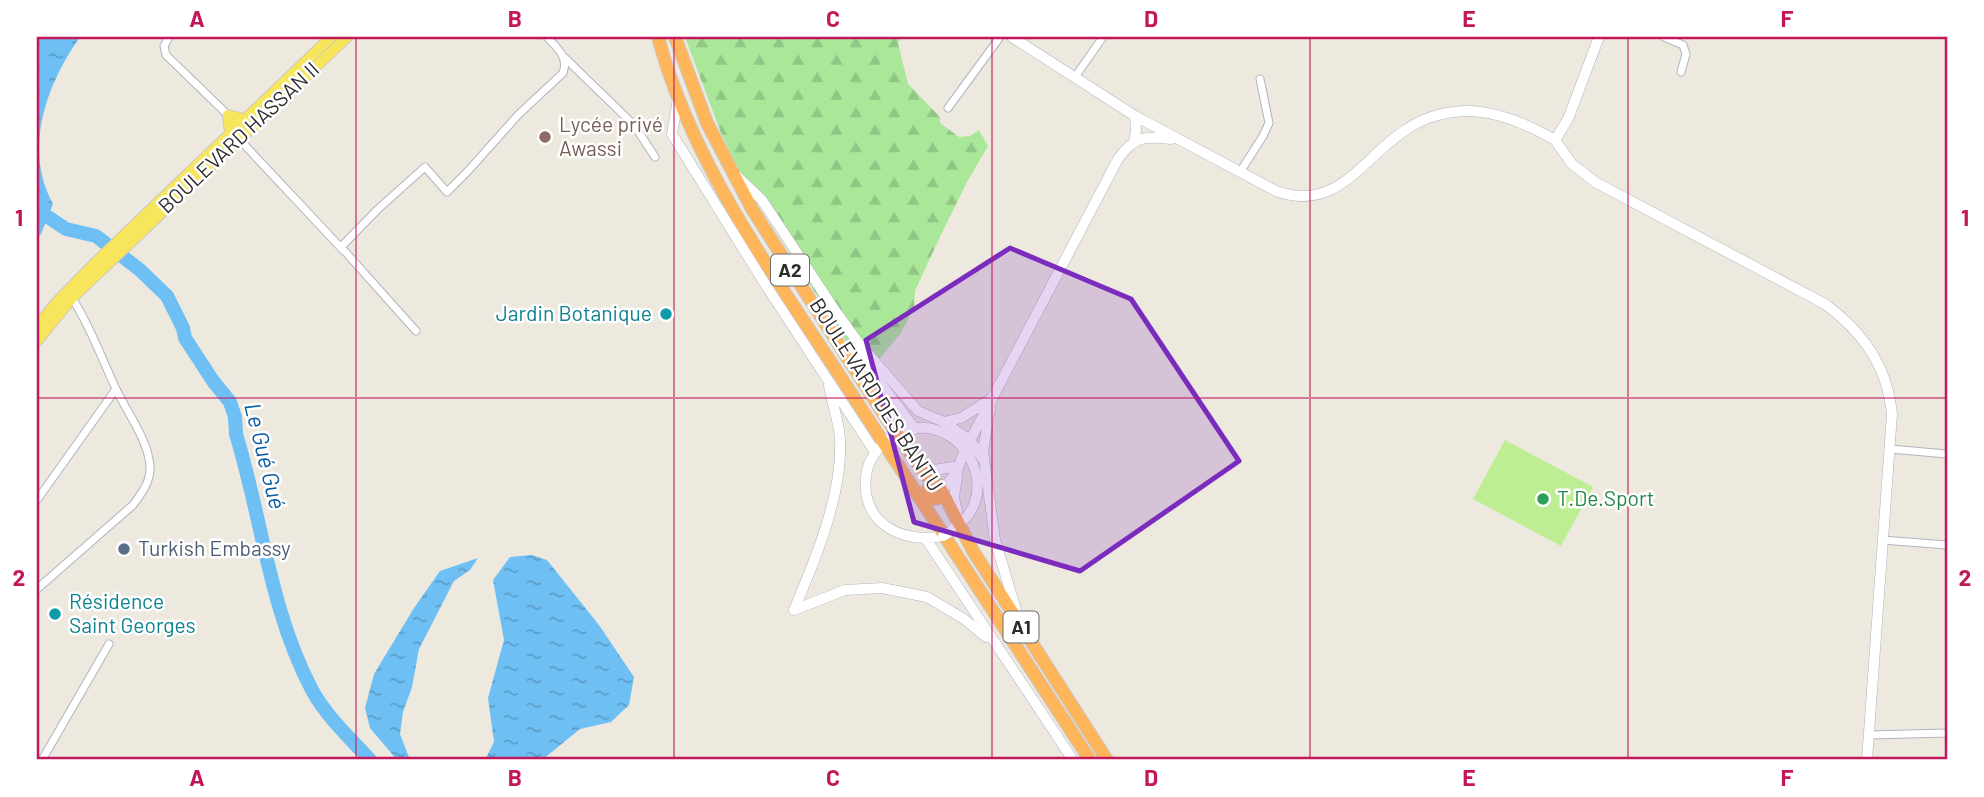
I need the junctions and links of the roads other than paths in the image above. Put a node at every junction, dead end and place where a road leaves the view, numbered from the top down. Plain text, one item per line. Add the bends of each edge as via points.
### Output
1 (169, 37) edge
2 (331, 37) edge
3 (347, 37) edge
4 (547, 37) edge
5 (652, 37) edge
6 (658, 37) edge
7 (675, 37) edge
8 (1000, 37) edge
9 (1012, 37) edge
10 (1102, 37) edge
11 (1599, 37) edge
12 (1664, 37) edge
13 (564, 57) junction
14 (1681, 72) dead end
15 (1075, 78) junction
16 (1259, 79) dead end
17 (673, 85) junction
18 (678, 99) junction
19 (948, 108) dead end
20 (228, 115) junction
21 (1135, 116) junction
22 (244, 119) junction
23 (234, 135) junction
24 (1175, 139) junction
25 (1555, 140) junction
26 (1134, 142) junction
27 (655, 157) dead end
28 (729, 167) junction
29 (1240, 172) junction
30 (342, 249) junction
31 (102, 262) junction
32 (72, 298) junction
33 (37, 327) edge
34 (416, 331) dead end
35 (37, 341) edge
36 (838, 344) junction
37 (827, 378) junction
38 (116, 389) junction
39 (991, 399) junction
40 (944, 422) junction
41 (915, 429) junction
42 (886, 442) junction
43 (966, 448) junction
44 (1890, 449) junction
45 (1947, 454) edge
46 (915, 459) junction
47 (985, 461) junction
48 (955, 469) junction
49 (933, 492) junction
50 (37, 500) edge
51 (935, 522) joint
52 (951, 531) junction
53 (926, 539) junction
54 (1882, 540) junction
55 (1947, 545) edge
56 (973, 551) junction
57 (37, 589) edge
58 (1021, 627) junction
59 (1008, 634) junction
60 (993, 642) junction
61 (109, 643) dead end
62 (1947, 733) edge
63 (1869, 735) junction
64 (42, 760) edge
65 (1073, 760) edge
66 (1090, 760) edge
67 (1107, 760) edge
68 (1867, 760) edge

1 - 20 street via 166,55
2 - 22 main road, BOULEVARD HASSAN II
3 - 23 main road, BOULEVARD HASSAN II
4 - 13 street
5 - 17 highway
6 - 17 highway, BOULEVARD DES BANTU / A2
7 - 28 highway, BOULEVARD DES BANTU / A2
8 - 19 street
9 - 15 main road
10 - 15 street
11 - 25 main road via 1568,119
12 - 14 street via 1683,45 1686,54
13 - 27 street via 634,125
13 - 30 street via 561,76 447,192 425,167
15 - 21 main road
16 - 29 street via 1269,123
17 - 18 highway, BOULEVARD DES BANTU / A2
18 - 37 main road via 672,134
18 - 42 highway, BOULEVARD DES BANTU / A2 via 724,193
20 - 22 main road
20 - 23 main road
21 - 24 main road
21 - 26 main road
22 - 23 main road, BOULEVARD HASSAN II
23 - 30 street
23 - 31 main road, BOULEVARD HASSAN II
24 - 26 main road via 1147,136
24 - 29 main road
25 - 29 main road via 1499,116 1458,111 1428,118 1404,131 1327,192 1292,197
25 - 44 main road via 1572,164 1595,182 1825,304 1855,328 1870,346 1888,384
26 - 39 main road via 1113,166
28 - 36 highway, BOULEVARD DES BANTU / A2
28 - 40 main road via 762,200 857,341 918,411
30 - 34 street
31 - 32 main road
31 - 33 main road via 55,304
32 - 35 main road
32 - 38 street
36 - 41 main road via 864,360
36 - 42 highway, BOULEVARD DES BANTU / A2
37 - 42 main road
37 - 60 main road via 840,438 835,491 815,562 794,610 845,590 882,588 927,597
38 - 50 street
38 - 57 street via 148,457 147,484 133,505
39 - 40 main road via 961,418
39 - 43 main road
39 - 47 main road
40 - 43 main road
41 - 42 main road
41 - 43 main road via 943,432
42 - 46 highway, BOULEVARD DES BANTU / A2
42 - 49 highway via 919,488
42 - 51 highway, BOULEVARD DES BANTU / A2
42 - 53 main road via 867,468 869,503 892,531
43 - 47 main road
43 - 48 main road
43 - 52 main road via 977,476 977,495 970,512
44 - 45 street
44 - 54 main road
46 - 48 main road via 934,470
46 - 49 highway, BOULEVARD DES BANTU / A2
47 - 58 main road via 995,540
48 - 49 main road
48 - 56 main road via 955,504
49 - 52 highway, BOULEVARD DES BANTU / A1
49 - 59 highway via 943,527
51 - 52 highway, BOULEVARD DES BANTU / A1
52 - 53 main road
52 - 56 highway, BOULEVARD DES BANTU / A1
52 - 59 highway, BOULEVARD DES BANTU / A1
53 - 60 main road
54 - 55 street
54 - 63 main road
56 - 58 highway, BOULEVARD DES BANTU / A1
58 - 67 highway, BOULEVARD DES BANTU / A1
59 - 66 highway, BOULEVARD DES BANTU / A1
60 - 65 main road
61 - 64 street
62 - 63 street
63 - 68 main road

